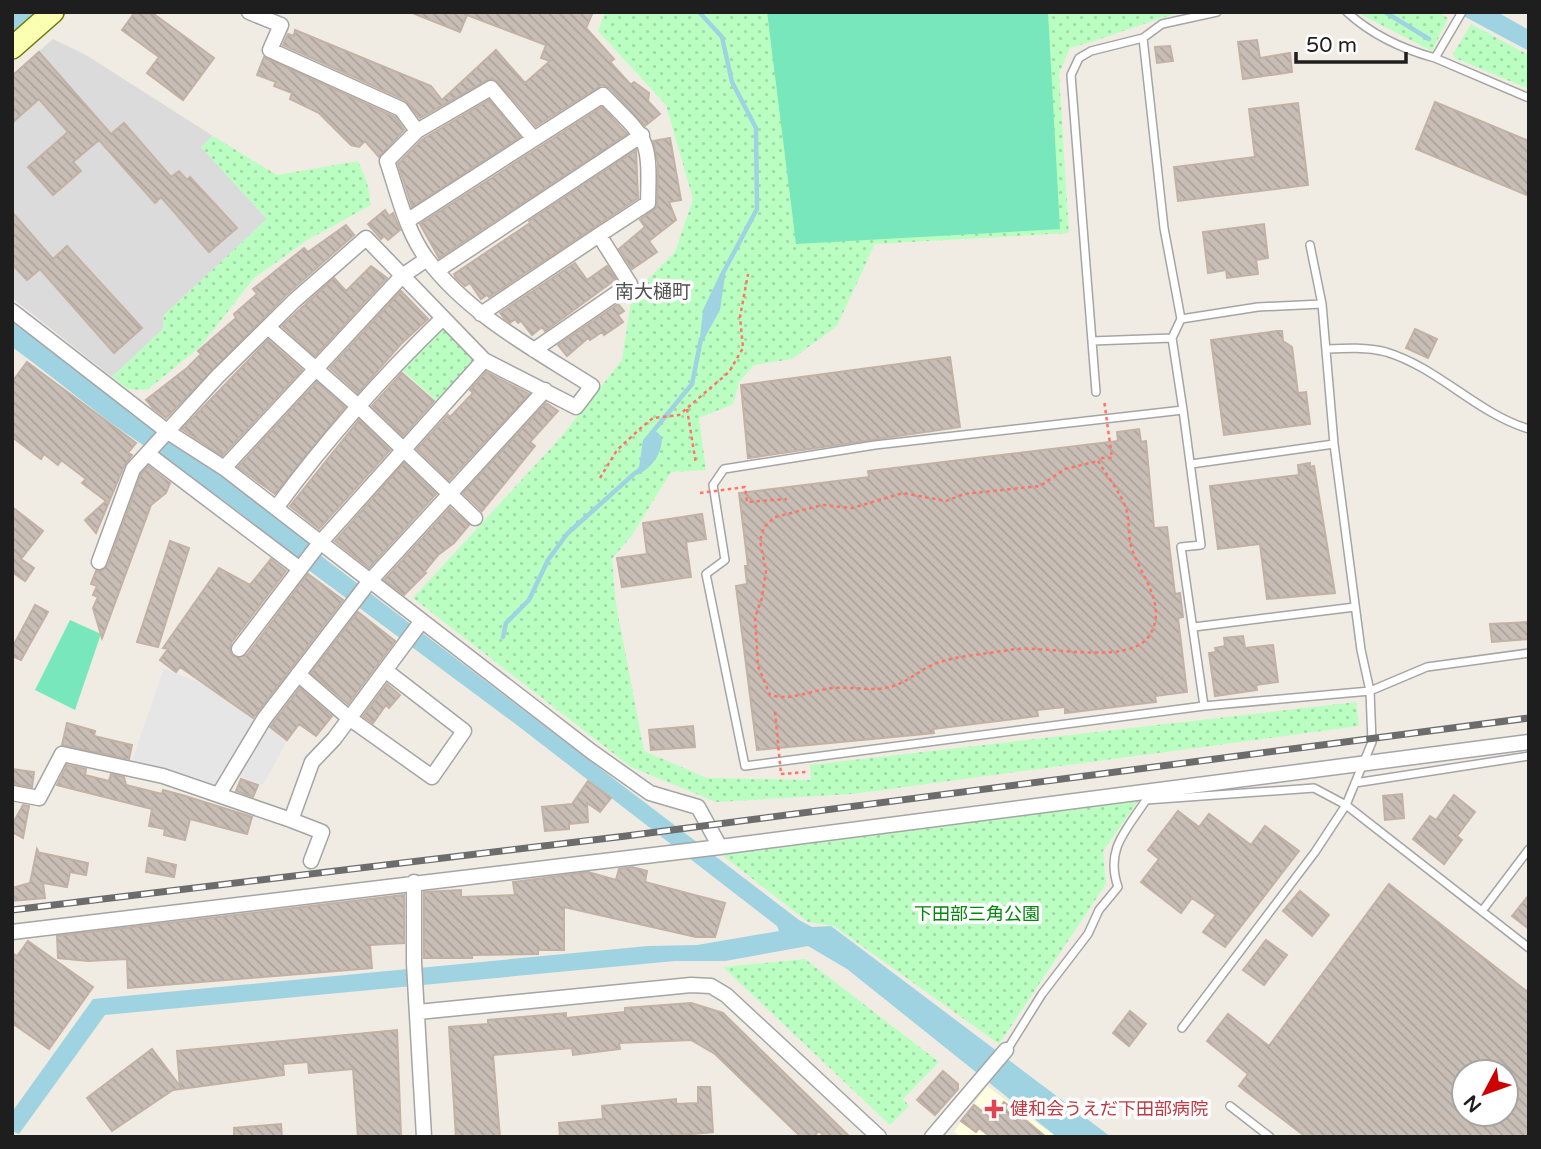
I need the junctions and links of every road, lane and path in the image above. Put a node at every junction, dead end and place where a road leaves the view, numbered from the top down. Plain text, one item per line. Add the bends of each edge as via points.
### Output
1 (53, 12) edge
2 (250, 12) edge
3 (1217, 12) edge
4 (1348, 12) edge
5 (1462, 12) edge
6 (1143, 38) junction
7 (12, 48) edge
8 (1435, 58) junction
9 (1529, 98) edge
10 (418, 131) junction
11 (642, 135) junction
12 (534, 139) junction
13 (407, 222) junction
14 (598, 234) junction
15 (1310, 245) dead end
16 (432, 264) junction
17 (748, 274) dead end
18 (402, 276) junction
19 (1322, 304) junction
20 (12, 311) edge
21 (481, 314) junction
22 (443, 318) junction
23 (1181, 318) junction
24 (268, 327) junction
25 (1172, 338) junction
26 (1092, 341) junction
27 (534, 349) junction
28 (1327, 349) junction
29 (484, 360) junction
30 (314, 369) junction
31 (545, 390) junction
32 (1096, 392) dead end
33 (1104, 400) dead end
34 (358, 406) junction
35 (687, 409) junction
36 (1183, 410) junction
37 (1529, 429) edge
38 (168, 432) junction
39 (1334, 444) junction
40 (403, 449) junction
41 (148, 454) junction
42 (1099, 459) junction
43 (696, 464) dead end
44 (1191, 464) junction
45 (224, 468) junction
46 (600, 478) dead end
47 (450, 493) junction
48 (700, 493) dead end
49 (787, 499) dead end
50 (276, 508) junction
51 (475, 517) dead end
52 (319, 544) junction
53 (99, 562) dead end
54 (300, 569) junction
55 (369, 582) junction
56 (1355, 607) junction
57 (421, 622) junction
58 (1194, 628) junction
59 (239, 649) dead end
60 (1529, 653) edge
61 (385, 670) junction
62 (298, 674) junction
63 (1370, 691) junction
64 (1204, 706) junction
65 (775, 712) dead end
66 (349, 718) junction
67 (1529, 742) edge
68 (1529, 756) edge
69 (1363, 764) junction
70 (806, 772) dead end
71 (1355, 783) junction
72 (12, 793) edge
73 (219, 794) junction
74 (1346, 805) junction
75 (291, 820) junction
76 (720, 847) junction
77 (1529, 849) edge
78 (311, 862) dead end
79 (414, 881) junction
80 (1482, 911) junction
81 (12, 932) edge
82 (1529, 948) edge
83 (418, 1012) junction
84 (1182, 1028) dead end
85 (1006, 1050) joint
86 (1230, 1107) dead end
87 (424, 1137) edge
88 (878, 1137) edge
89 (932, 1137) edge
90 (1270, 1137) edge

1 - 7 street
2 - 10 street via 281,25 270,50 401,109
3 - 6 lane via 1162,24
4 - 8 lane via 1365,29 1406,50
5 - 8 lane
6 - 23 lane via 1164,228
6 - 26 lane via 1091,51 1079,58 1071,75
8 - 9 lane
10 - 12 street via 491,88
10 - 13 street via 387,161
11 - 12 street via 603,95
11 - 14 street via 650,155 648,203
11 - 16 street
12 - 13 street
13 - 16 street
14 - 21 street
14 - 27 street via 630,284
15 - 19 lane
16 - 18 street
16 - 21 street
17 - 35 path via 740,317 743,348 729,372
18 - 22 street
18 - 24 street via 366,238
18 - 30 street
19 - 23 lane
19 - 28 lane
20 - 38 street
21 - 27 street
22 - 29 street
22 - 34 street
23 - 25 lane
24 - 30 street
24 - 38 street
25 - 26 lane
25 - 36 lane
26 - 32 lane
27 - 31 street via 592,386 576,407
28 - 37 lane via 1386,352 1493,415
28 - 39 lane
29 - 31 street
29 - 40 street
30 - 34 street
30 - 45 street
31 - 47 street
33 - 42 path, bridge via 1112,458
34 - 40 street
34 - 50 street
35 - 43 path
35 - 46 path via 679,415 653,418 617,450
36 - 44 lane
36 - 64 lane via 875,446 724,470 713,485 725,560 706,574 745,766
38 - 41 street
38 - 45 street
39 - 44 lane
39 - 56 lane
40 - 47 street
40 - 52 street
41 - 53 street via 133,469
41 - 54 street
42 - 42 path via 1065,469 1040,486 964,494 946,501 903,493 852,508 823,505 775,517 764,527 760,541 766,571 755,617 758,666 770,695 782,699 830,688 888,688 932,665 1011,649 1098,653 1138,645 1151,634 1156,616 1150,587 1130,543 1124,502
44 - 58 lane via 1201,545 1181,547
45 - 50 street
47 - 51 street
47 - 55 street
48 - 49 path, bridge via 745,487 747,502
50 - 52 street
52 - 54 street
52 - 55 street
54 - 59 street
55 - 57 street
55 - 62 street
56 - 58 lane
56 - 63 lane
57 - 61 street
57 - 76 street via 650,793 698,807
58 - 64 lane
60 - 63 lane via 1427,667
61 - 66 street
61 - 66 street via 464,731 432,777
62 - 66 street
62 - 73 street via 264,719
63 - 64 lane
63 - 69 lane via 1372,742
65 - 70 path, bridge via 782,774
66 - 75 street via 313,762
67 - 69 street
68 - 71 lane
69 - 71 lane
69 - 76 street
71 - 74 lane
72 - 73 street via 39,798 62,754 163,776
73 - 75 street
74 - 80 lane
74 - 84 lane
74 - 85 lane via 1314,788 1146,800 1116,847 1111,867 1118,887
75 - 78 street via 322,832
76 - 79 street
77 - 80 lane
79 - 81 street
79 - 83 street
80 - 82 lane
83 - 87 street
83 - 88 street via 711,986 769,1032
85 - 89 street
86 - 90 lane

